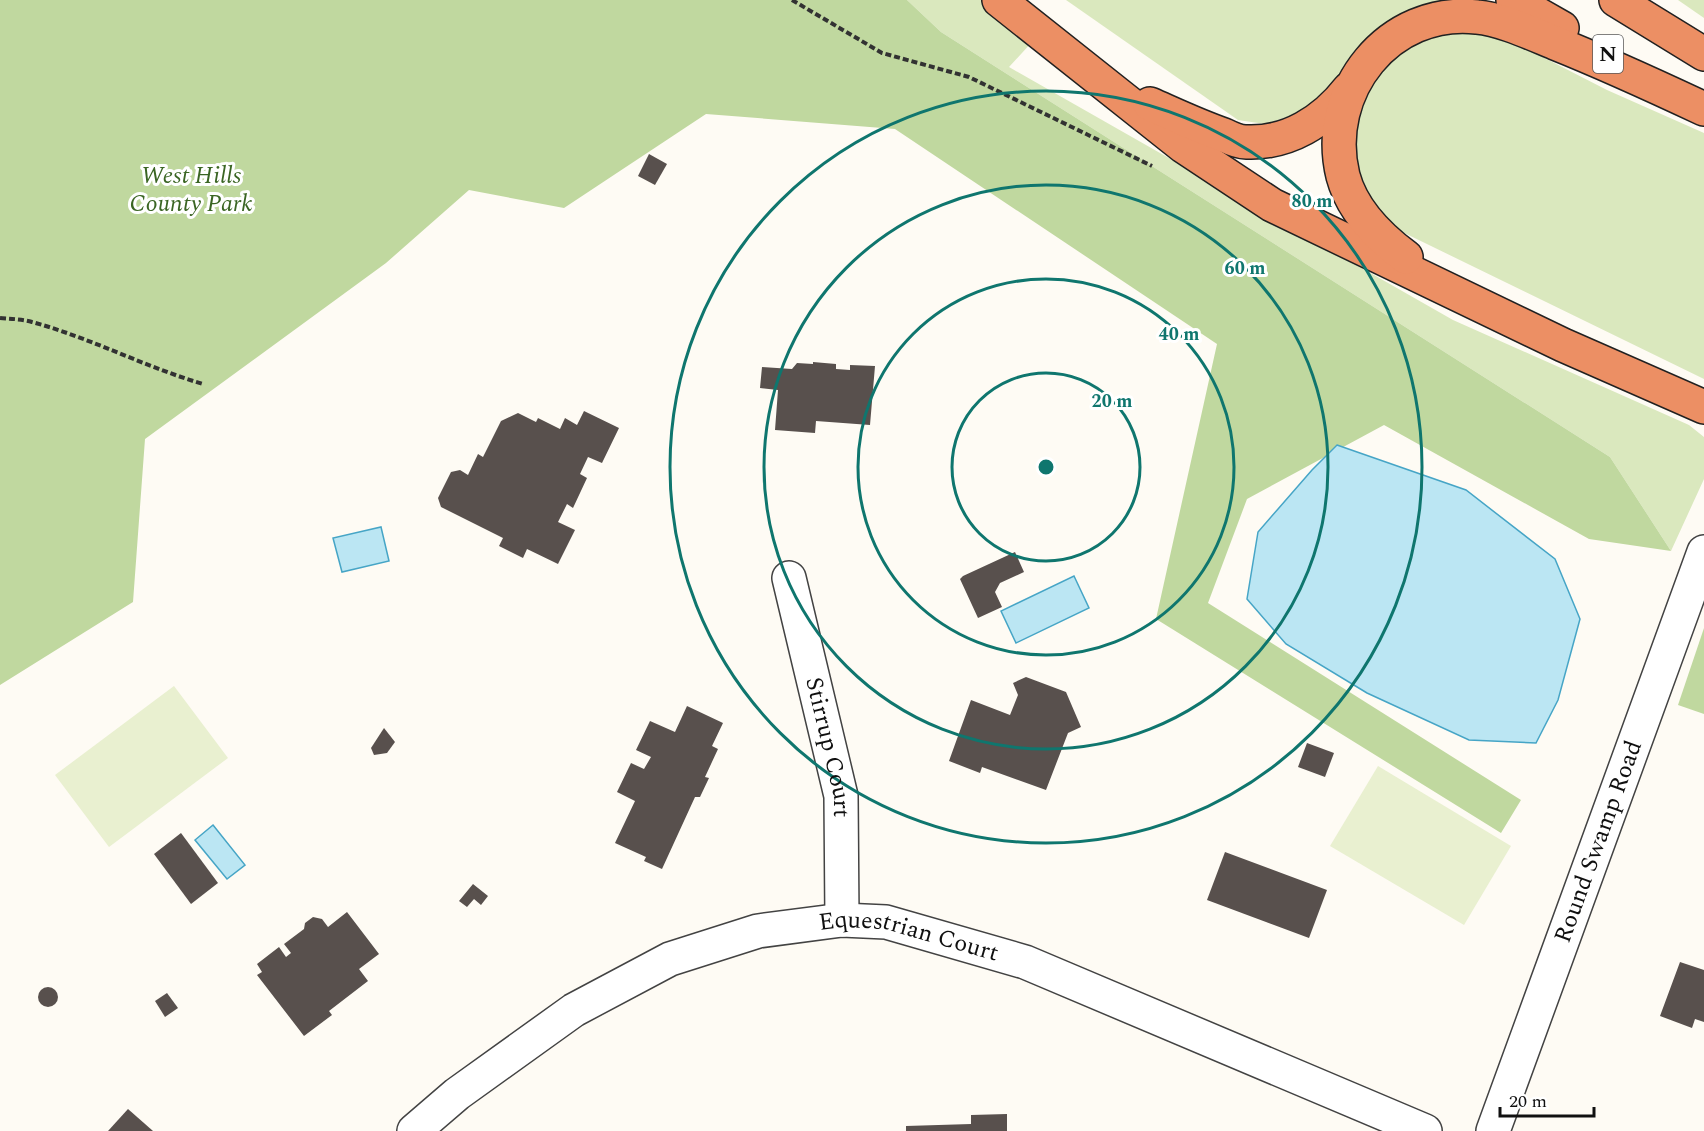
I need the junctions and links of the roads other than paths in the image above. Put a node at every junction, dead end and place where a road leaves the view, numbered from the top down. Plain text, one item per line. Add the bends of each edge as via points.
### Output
1 (999, 0) edge
2 (1513, 0) edge
3 (1616, 0) edge
4 (1704, 54) edge
5 (1100, 81) junction
6 (1352, 85) junction
7 (1704, 109) edge
8 (1472, 301) junction
9 (1704, 407) edge
10 (1704, 552) edge
11 (789, 578) dead end
12 (842, 920) junction
13 (414, 1131) edge
14 (1425, 1131) edge
15 (1493, 1131) edge

1 - 5 highway
2 - 7 highway, N
3 - 4 highway, N
5 - 6 highway via 1244,143 1282,139 1315,123
5 - 8 highway via 1183,146 1272,205
6 - 7 highway via 1377,51 1399,34 1423,22 1478,17 1526,31
6 - 8 highway via 1340,126 1338,151 1352,197 1386,242
8 - 9 highway
10 - 15 street, Round Swamp Road
11 - 12 street, Stirrup Court via 841,796
12 - 13 street, Equestrian Court via 758,931 670,959 574,1010
12 - 14 street, Equestrian Court via 886,922 1025,962

